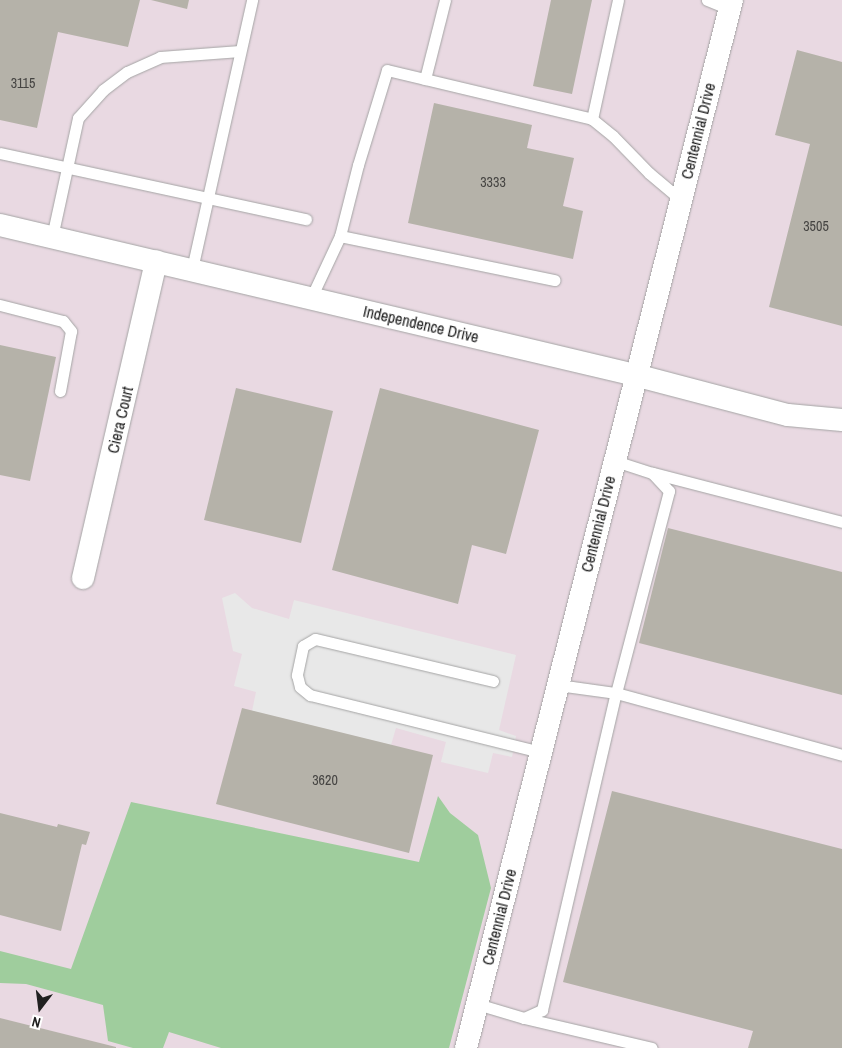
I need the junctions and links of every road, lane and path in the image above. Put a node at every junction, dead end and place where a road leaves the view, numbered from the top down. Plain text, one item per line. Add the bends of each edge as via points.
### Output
1 (252, 0) edge
2 (445, 0) edge
3 (618, 0) edge
4 (708, 0) edge
5 (731, 5) edge
6 (240, 51) junction
7 (425, 79) junction
8 (592, 119) junction
9 (0, 154) edge
10 (67, 168) junction
11 (208, 197) junction
12 (680, 199) junction
13 (306, 219) dead end
14 (0, 225) edge
15 (340, 236) junction
16 (52, 237) junction
17 (156, 261) junction
18 (192, 269) junction
19 (555, 280) dead end
20 (311, 298) junction
21 (0, 305) edge
22 (635, 375) junction
23 (60, 391) dead end
24 (842, 420) edge
25 (614, 461) junction
26 (652, 473) junction
27 (842, 522) edge
28 (83, 578) dead end
29 (493, 681) dead end
30 (558, 684) junction
31 (616, 693) junction
32 (541, 752) junction
33 (842, 754) edge
34 (477, 1004) junction
35 (524, 1018) junction
36 (466, 1048) edge
37 (652, 1048) edge

1 - 6 lane
2 - 7 lane
3 - 8 lane
4 - 5 lane
5 - 12 street, Centennial Drive
6 - 10 lane via 160,57 127,72 103,90 78,118
6 - 11 lane
7 - 8 lane
7 - 15 lane via 387,70
8 - 12 lane
9 - 10 lane
10 - 11 lane
10 - 16 lane
11 - 13 lane
11 - 18 lane
12 - 22 street, Centennial Drive
14 - 16 street, Independence Drive
15 - 19 lane
15 - 20 lane
16 - 17 street, Independence Drive
17 - 18 street, Independence Drive
17 - 28 street, Ciera Court
18 - 20 street, Independence Drive
20 - 22 street, Independence Drive
21 - 23 lane via 63,321 71,331
22 - 24 street, Independence Drive via 788,415
22 - 25 street, Centennial Drive
25 - 26 lane
25 - 30 street, Centennial Drive
26 - 27 lane
26 - 31 lane via 669,490
29 - 32 lane via 315,638 304,646 297,675 300,687 310,695
30 - 31 lane
30 - 32 street, Centennial Drive
31 - 33 lane
31 - 35 lane via 542,1010
32 - 34 street, Centennial Drive
34 - 35 lane
34 - 36 street, Centennial Drive
35 - 37 lane

